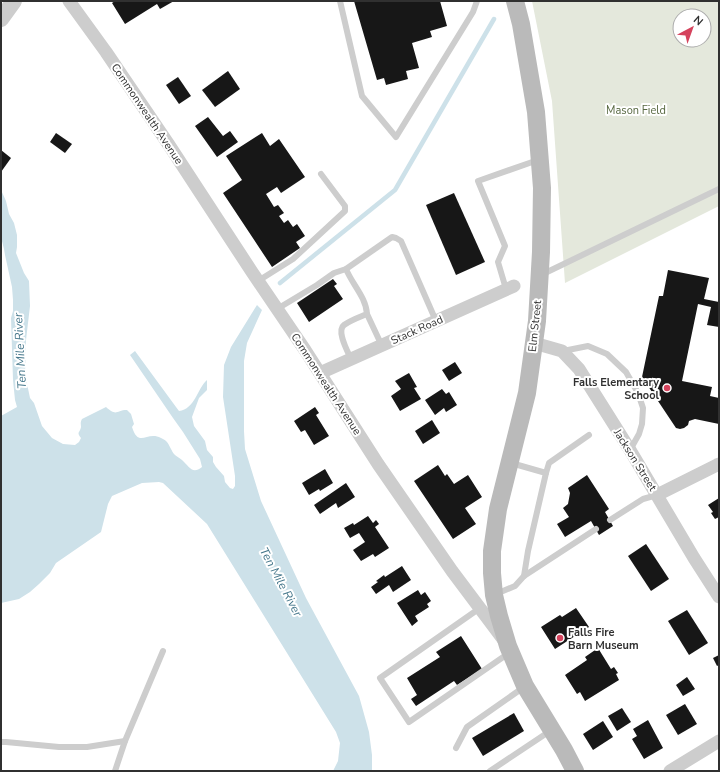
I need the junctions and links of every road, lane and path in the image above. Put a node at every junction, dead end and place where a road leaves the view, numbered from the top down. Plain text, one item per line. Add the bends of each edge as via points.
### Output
1 (14, 1) edge
2 (69, 1) edge
3 (340, 1) edge
4 (478, 1) edge
5 (515, 1) edge
6 (1, 20) edge
7 (539, 159) junction
8 (321, 174) dead end
9 (719, 189) edge
10 (346, 269) junction
11 (539, 276) junction
12 (258, 281) junction
13 (510, 287) joint
14 (277, 308) junction
15 (367, 314) junction
16 (436, 321) junction
17 (534, 343) junction
18 (382, 346) junction
19 (562, 351) junction
20 (351, 359) junction
21 (320, 373) junction
22 (589, 435) dead end
23 (630, 450) junction
24 (510, 463) junction
25 (719, 464) edge
26 (546, 473) junction
27 (657, 495) junction
28 (610, 520) dead end
29 (596, 529) dead end
30 (524, 576) junction
31 (494, 595) junction
32 (719, 597) edge
33 (480, 608) junction
34 (510, 649) junction
35 (163, 651) dead end
36 (525, 686) junction
37 (552, 730) junction
38 (125, 741) junction
39 (719, 741) edge
40 (1, 742) edge
41 (456, 748) dead end
42 (115, 771) edge
43 (490, 771) edge
44 (575, 771) edge
45 (670, 771) edge

1 - 6 street
2 - 12 street, Commonwealth Avenue via 110,58
3 - 4 lane via 362,96 396,137
5 - 7 main road, Elm Street via 536,112
7 - 11 main road, Elm Street via 542,188
7 - 13 lane via 478,181 505,246 498,262
8 - 12 lane via 345,206 345,211 293,259
9 - 11 lane
10 - 14 lane via 334,273
10 - 15 lane via 367,307
10 - 16 lane via 392,237 396,238 401,241
11 - 17 main road, Elm Street
12 - 14 street, Commonwealth Avenue
13 - 16 street, Stack Road
14 - 21 street, Commonwealth Avenue
15 - 18 lane
15 - 20 lane via 343,326 341,330
16 - 18 street, Stack Road
17 - 19 street
17 - 24 main road, Elm Street via 527,393
18 - 20 street, Stack Road
19 - 23 street, Jackson Street via 579,369
19 - 23 lane via 588,346 607,354 626,372 643,408 639,434
20 - 21 street, Stack Road
21 - 33 street, Commonwealth Avenue via 382,470
22 - 26 lane via 549,463
23 - 27 street, Jackson Street
24 - 26 lane
24 - 31 main road, Elm Street via 494,533
25 - 27 street
26 - 30 lane
27 - 28 lane via 643,499
27 - 32 street, Jackson Street
29 - 30 lane
30 - 31 lane via 515,586
31 - 34 main road, Elm Street
33 - 34 street, Commonwealth Avenue
33 - 34 lane via 380,678 409,722
34 - 36 main road, Commonwealth Avenue
35 - 38 lane
36 - 37 main road, Commonwealth Avenue
36 - 41 lane via 467,727
37 - 43 lane
37 - 44 main road, Commonwealth Avenue
38 - 40 lane via 87,747
38 - 42 lane
39 - 45 street

